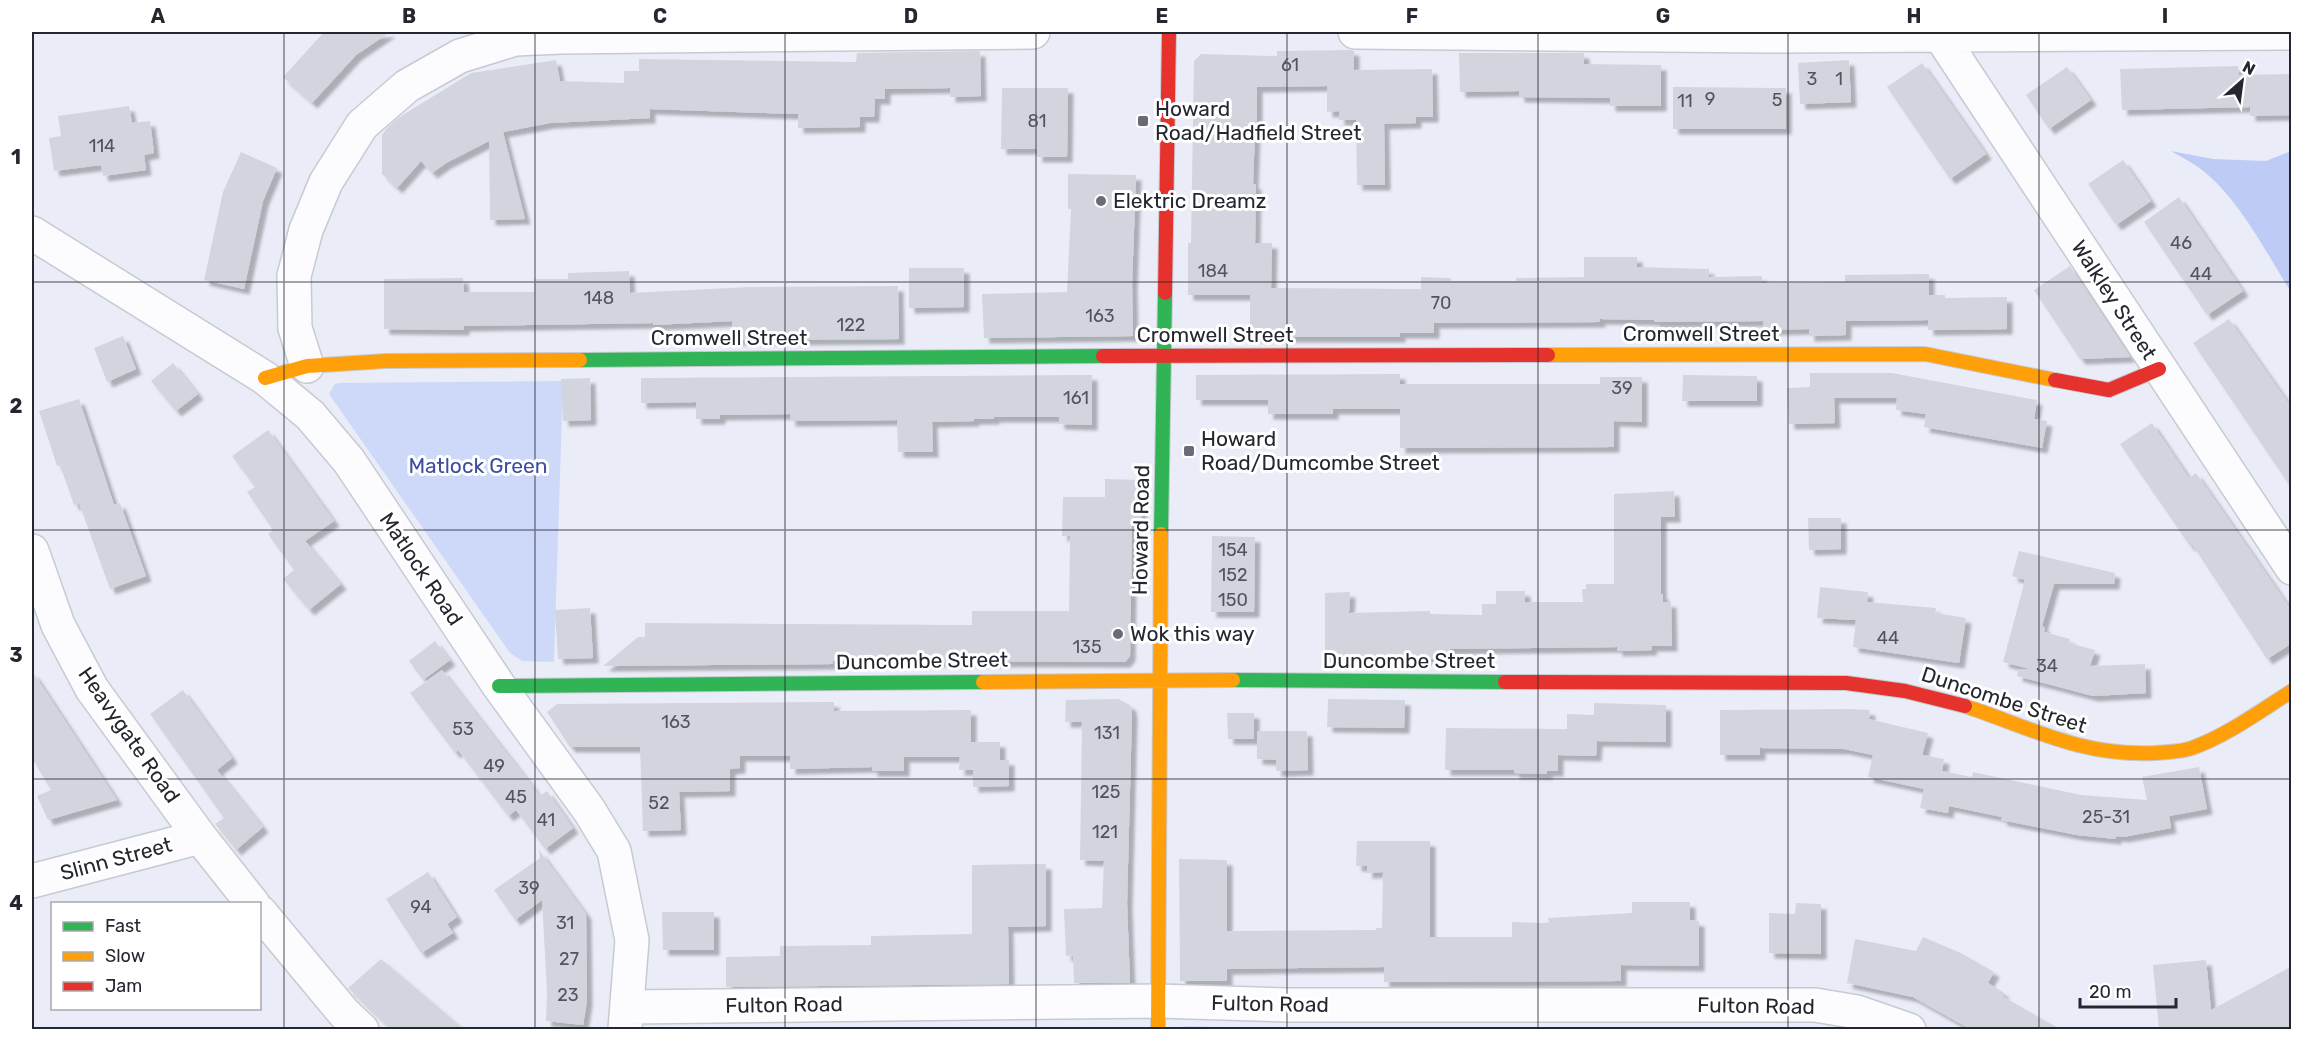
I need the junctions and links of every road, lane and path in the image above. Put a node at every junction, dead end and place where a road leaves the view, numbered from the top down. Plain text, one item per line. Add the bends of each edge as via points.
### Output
1 (1033, 32) edge
2 (1169, 32) edge
3 (1355, 32) edge
4 (1939, 33) edge
5 (2292, 33) edge
6 (32, 233) edge
7 (1165, 356) junction
8 (306, 366) junction
9 (2158, 369) junction
10 (266, 378) junction
11 (32, 551) edge
12 (2292, 568) edge
13 (1159, 680) junction
14 (500, 686) junction
15 (2292, 691) edge
16 (200, 837) junction
17 (32, 881) edge
18 (252, 902) edge
19 (261, 913) edge
20 (1158, 1015) edge
21 (626, 1018) edge
22 (362, 1029) edge
23 (1909, 1029) edge

1 - 8 street via 515,39 460,56 407,86 362,125 326,182 306,230 294,276 295,328
2 - 7 street, Howard Road
3 - 4 street via 1768,36
4 - 5 street
4 - 9 street, Walkley Street
6 - 10 street, Matlock Road
7 - 8 street, Cromwell Street via 398,361
7 - 9 street, Cromwell Street via 1925,354 2109,390
7 - 13 street, Howard Road
8 - 10 street, Cromwell Street
9 - 12 street, Walkley Street
10 - 14 street, Matlock Road via 310,415 349,461
11 - 16 street, Heavygate Road via 58,625 92,689
13 - 14 street, Duncombe Street
13 - 15 street, Duncombe Street via 1846,683 1940,698 2072,746 2145,754 2191,748 2231,729
13 - 20 street, Howard Road
14 - 21 street, Matlock Road via 614,851 632,940
16 - 17 street, Slinn Street
16 - 18 street, Heavygate Road
19 - 22 street
20 - 21 street, Fulton Road
20 - 23 street, Fulton Road via 1287,1005 1815,1005 1857,1012

